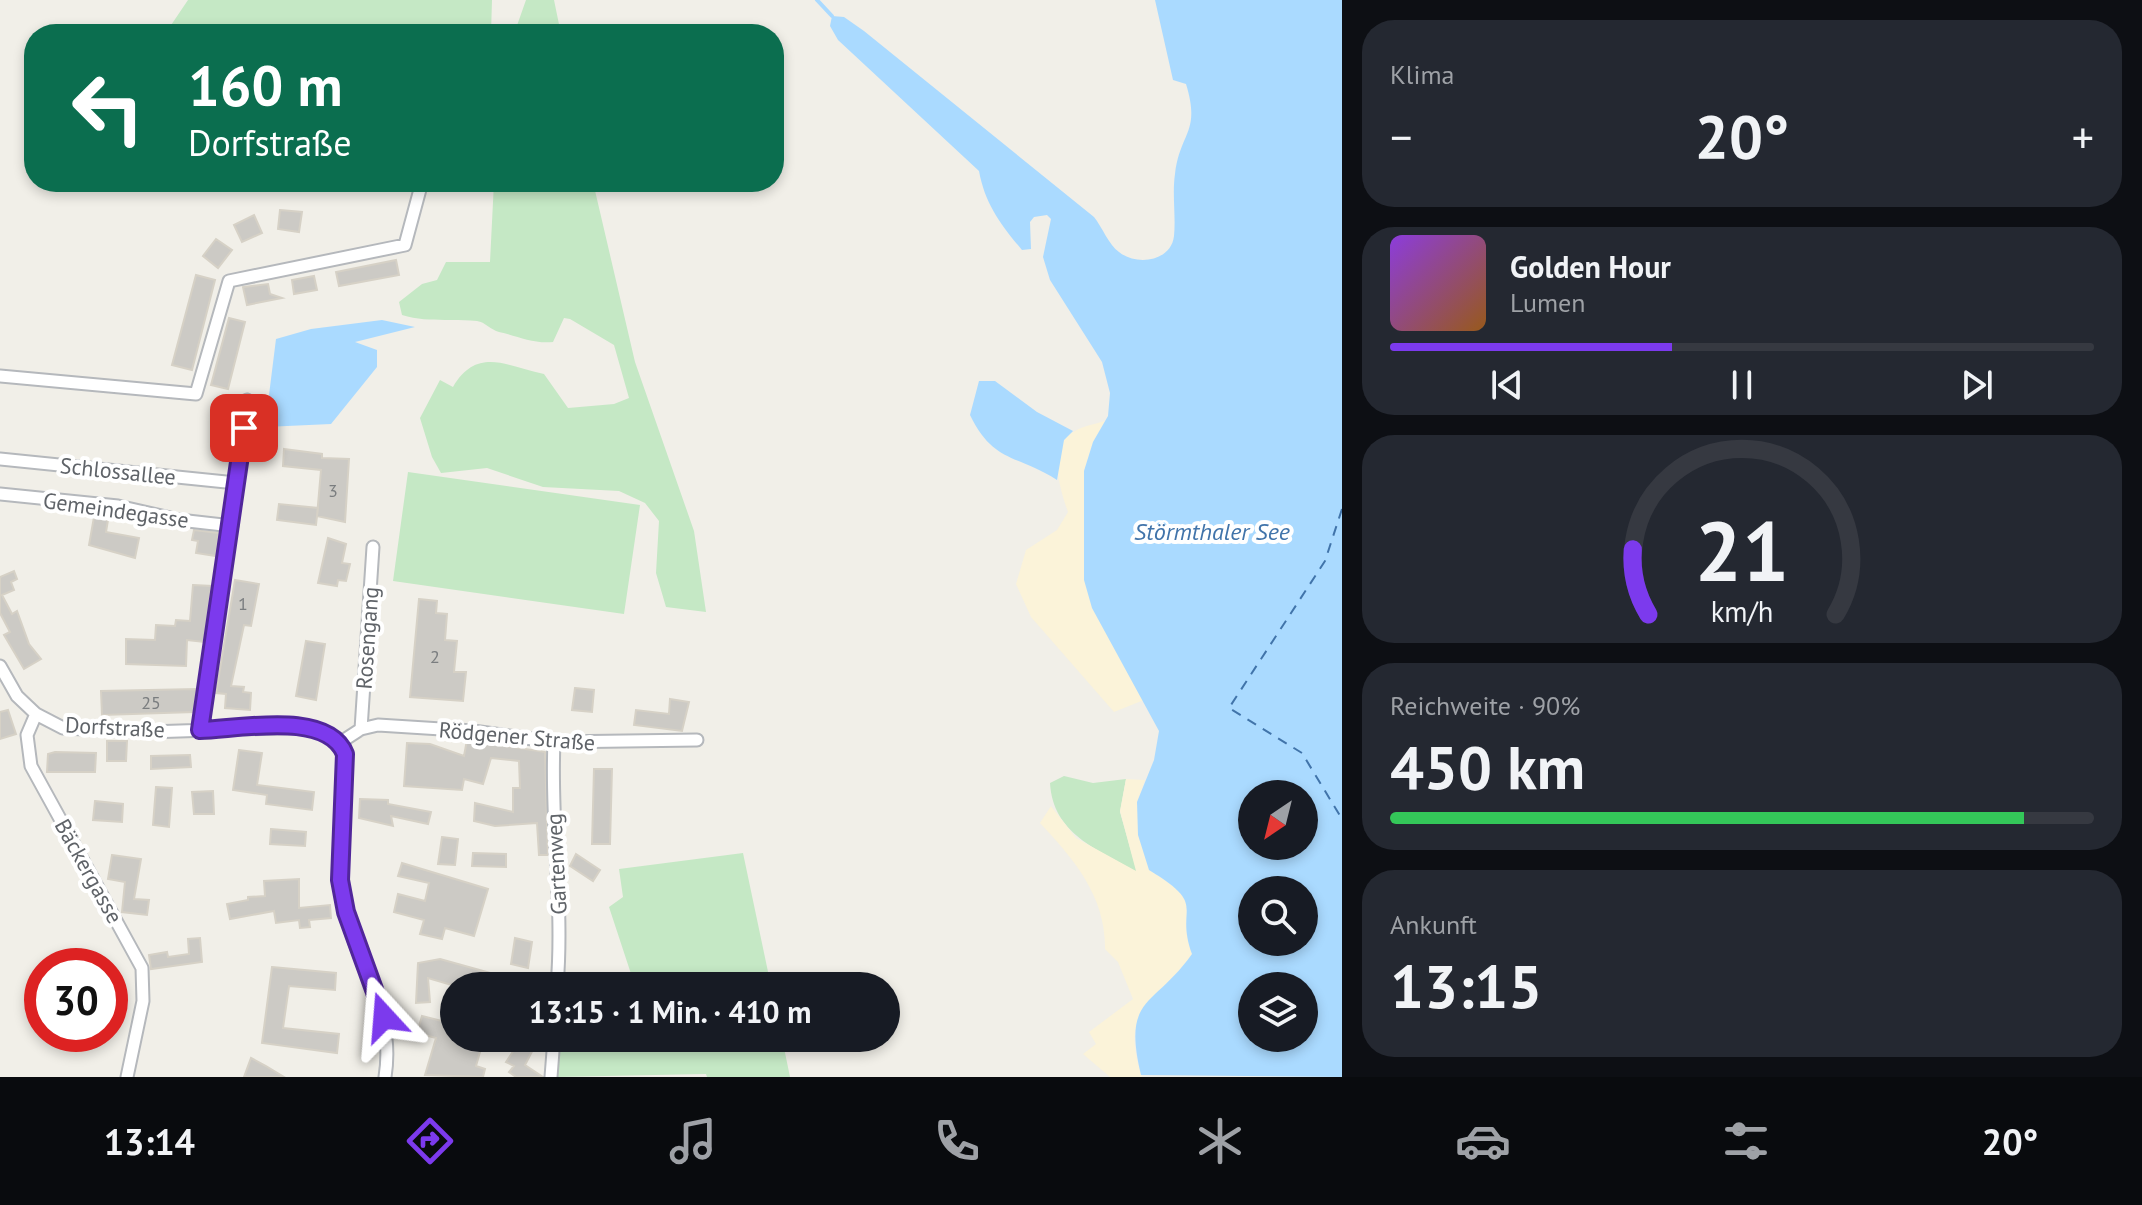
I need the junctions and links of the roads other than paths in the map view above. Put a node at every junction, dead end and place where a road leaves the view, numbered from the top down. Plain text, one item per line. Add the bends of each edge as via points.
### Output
1 (419, 192) edge
2 (0, 376) edge
3 (247, 400) dead end
4 (0, 459) edge
5 (236, 483) junction
6 (0, 494) edge
7 (232, 526) junction
8 (373, 547) dead end
9 (0, 666) edge
10 (36, 714) junction
11 (361, 729) junction
12 (200, 730) junction
13 (697, 740) dead end
14 (341, 742) junction
15 (554, 742) junction
16 (557, 972) edge
17 (553, 1052) edge
18 (127, 1077) edge
19 (385, 1077) edge
20 (551, 1077) edge

1 - 2 street via 405,245 229,281 196,394
3 - 5 street
4 - 5 street, Schlossallee
5 - 7 street
6 - 7 street, Gemeindegasse via 118,506
7 - 12 street
8 - 11 street, Rosengang
9 - 10 street, Dorfstraße via 17,696
10 - 12 street, Dorfstraße via 63,728
10 - 18 street, Bäckergasse via 27,735 31,766 142,968 143,1001
11 - 14 street, Rödgener Straße
11 - 15 street, Rödgener Straße via 378,725 473,731
12 - 14 street, Dorfstraße via 307,727
13 - 15 street, Rödgener Straße
14 - 19 street via 345,754 340,880 346,912 384,1017
15 - 16 street, Gartenweg
17 - 20 street

